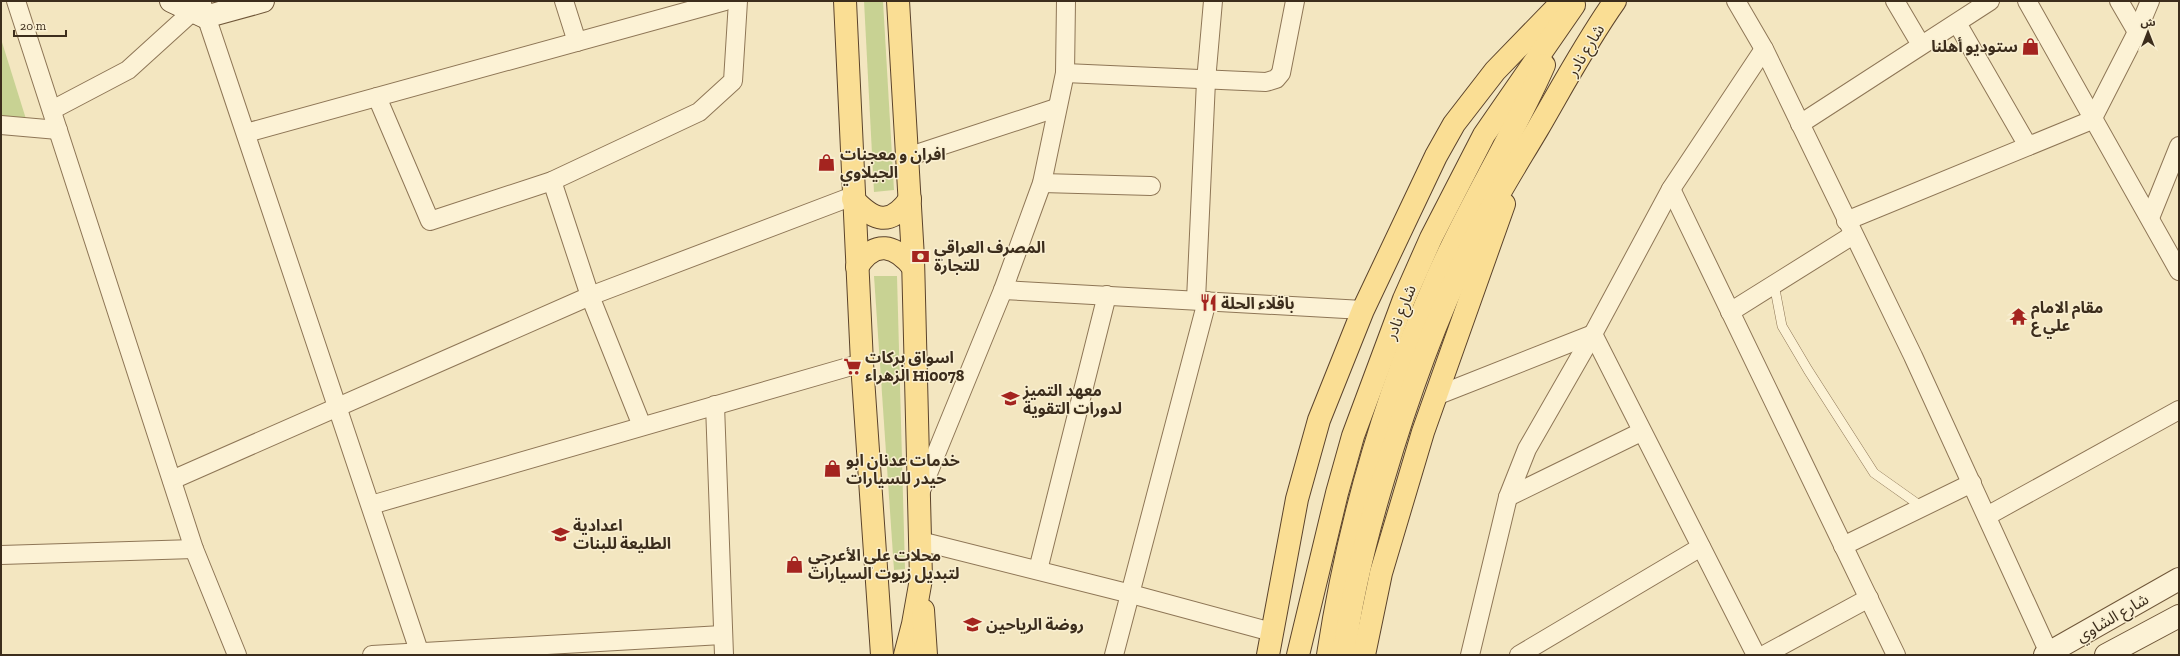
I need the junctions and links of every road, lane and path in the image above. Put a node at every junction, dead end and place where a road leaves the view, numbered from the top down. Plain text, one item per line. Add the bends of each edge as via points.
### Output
1 (16, 1) edge
2 (171, 1) edge
3 (263, 1) edge
4 (564, 1) edge
5 (725, 1) edge
6 (738, 1) edge
7 (845, 1) edge
8 (898, 1) edge
9 (1066, 1) edge
10 (1214, 1) edge
11 (1296, 1) edge
12 (1614, 1) edge
13 (1736, 1) edge
14 (1895, 1) edge
15 (1990, 1) edge
16 (2027, 1) edge
17 (2119, 1) edge
18 (2150, 1) edge
19 (1566, 5) edge
20 (200, 10) edge
21 (1957, 23) junction
22 (2137, 32) junction
23 (577, 42) junction
24 (1921, 45) junction
25 (1764, 49) junction
26 (1065, 74) junction
27 (1206, 81) junction
28 (377, 97) junction
29 (1056, 108) junction
30 (52, 110) junction
31 (2092, 120) junction
32 (1800, 124) junction
33 (1, 125) edge
34 (58, 130) junction
35 (1537, 131) junction
36 (246, 133) junction
37 (2028, 146) junction
38 (2179, 146) edge
39 (907, 157) junction
40 (552, 181) junction
41 (1042, 183) junction
42 (1152, 186) dead end
43 (1671, 189) junction
44 (853, 198) junction
45 (910, 199) junction
46 (2150, 218) junction
47 (1849, 228) junction
48 (857, 267) junction
49 (913, 267) junction
50 (2179, 272) edge
51 (1774, 284) junction
52 (1003, 290) junction
53 (1107, 295) junction
54 (590, 296) junction
55 (1201, 301) junction
56 (1363, 310) junction
57 (1730, 312) junction
58 (1594, 334) junction
59 (862, 364) junction
60 (1436, 396) junction
61 (715, 405) junction
62 (338, 407) junction
63 (2179, 410) edge
64 (642, 426) junction
65 (1642, 432) junction
66 (172, 480) junction
67 (1972, 483) junction
68 (920, 495) junction
69 (1508, 497) junction
70 (371, 506) junction
71 (1922, 508) junction
72 (1987, 516) junction
73 (920, 541) junction
74 (1844, 546) junction
75 (1701, 547) junction
76 (194, 549) junction
77 (1, 555) edge
78 (1038, 570) junction
79 (922, 579) junction
80 (2179, 579) edge
81 (1131, 594) junction
82 (1869, 598) junction
83 (2179, 616) edge
84 (1272, 632) junction
85 (722, 635) junction
86 (419, 651) junction
87 (2047, 654) edge
88 (237, 655) edge
89 (372, 655) edge
90 (724, 655) edge
91 (882, 655) edge
92 (905, 655) edge
93 (926, 655) edge
94 (1114, 655) edge
95 (1268, 655) edge
96 (1298, 655) edge
97 (1328, 655) edge
98 (1344, 655) edge
99 (1364, 655) edge
100 (1470, 655) edge
101 (1519, 655) edge
102 (1756, 655) edge
103 (1764, 655) edge
104 (1896, 655) edge
105 (2106, 655) edge

1 - 30 street
2 - 20 street
3 - 20 street
4 - 23 street
5 - 23 street
6 - 40 street via 733,81 699,112
7 - 44 main road
8 - 39 main road
9 - 26 street
10 - 27 street
11 - 27 street via 1281,73 1276,80
12 - 35 main road, شارع نادر
13 - 25 street
14 - 24 street
15 - 21 street
16 - 31 street
17 - 22 street
18 - 22 street
19 - 56 main road via 1495,71 1454,124 1436,156
19 - 96 main road, شارع نادر via 1484,135 1431,238 1404,299 1369,391 1337,493
19 - 97 main road via 1530,97 1472,204 1437,278 1406,353 1385,411 1355,512 1343,564
20 - 30 street via 128,70
20 - 36 street
21 - 24 street
21 - 37 street
22 - 31 street
23 - 28 street
24 - 32 street
25 - 32 street
25 - 43 street
26 - 27 street
26 - 29 street
27 - 55 street
28 - 36 street
28 - 40 street via 430,222
29 - 39 street
29 - 41 street
30 - 34 street
31 - 37 street
31 - 46 street
32 - 47 street
33 - 34 street
34 - 66 street
35 - 60 main road via 1504,203
35 - 98 main road, شارع نادر via 1473,241 1449,293 1412,387 1362,554
36 - 62 street
37 - 47 street
38 - 46 street
39 - 45 main road
40 - 54 street
41 - 42 street
41 - 52 street
43 - 57 street
43 - 58 street
44 - 45 main road via 868,214 880,218 898,213
44 - 48 main road
44 - 54 street
45 - 49 main road
46 - 50 street
47 - 51 street
47 - 67 street via 1913,356
48 - 49 main road via 862,259 873,251 885,248 899,251
48 - 59 main road
49 - 68 main road
51 - 57 street
51 - 71 lane via 1782,326 1874,473
52 - 53 street
52 - 68 street
53 - 55 street
53 - 78 street
54 - 62 street
54 - 64 street
55 - 56 street
55 - 81 street
56 - 84 main road via 1319,420 1297,499
57 - 74 street
58 - 60 street
58 - 65 street
58 - 69 street via 1527,448
59 - 61 street
59 - 91 main road
60 - 99 main road via 1381,573
61 - 64 street
61 - 85 street
62 - 66 street
62 - 70 street
63 - 72 street
64 - 70 street
65 - 69 street
65 - 75 street
66 - 76 street
67 - 71 street
67 - 72 street
68 - 73 main road
69 - 100 street
70 - 86 street
71 - 74 street
72 - 87 street
73 - 78 street
73 - 79 main road
74 - 82 street
75 - 101 street
75 - 102 street
76 - 77 street
76 - 88 street
78 - 81 street
79 - 92 main road
79 - 93 main road
80 - 87 street, شارع الشاوي
81 - 84 street
81 - 94 street
82 - 103 street
82 - 104 street
83 - 105 street, شارع الشاوي
84 - 95 main road
85 - 86 street
85 - 90 street
86 - 89 street

